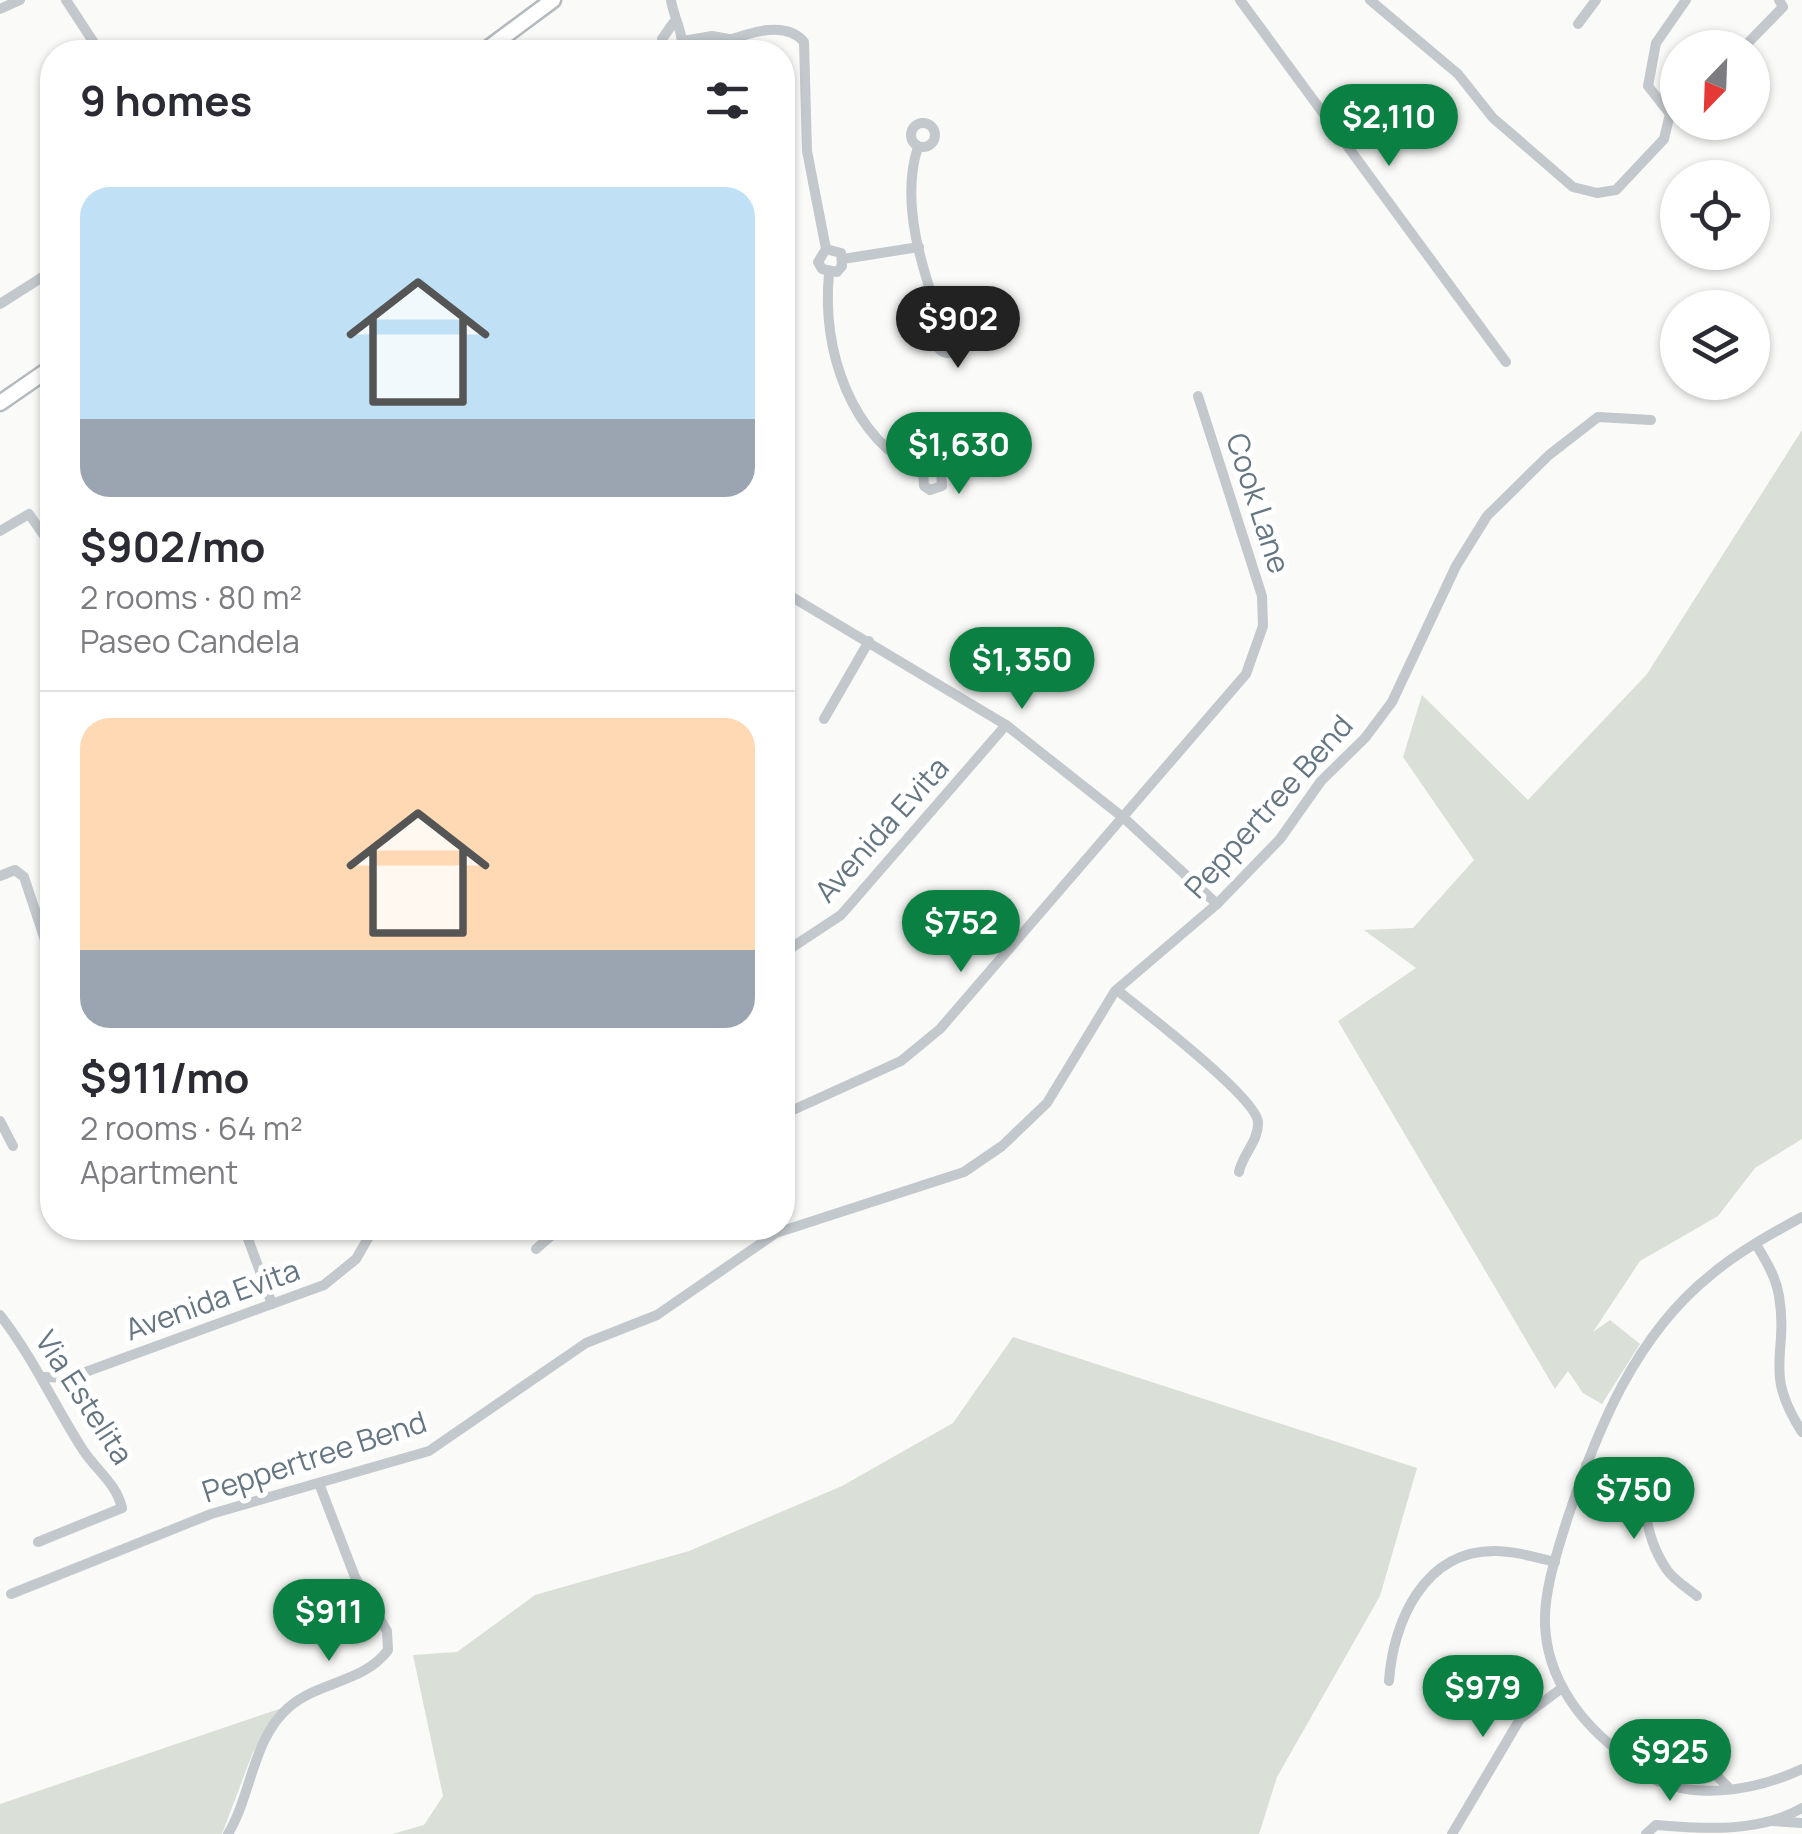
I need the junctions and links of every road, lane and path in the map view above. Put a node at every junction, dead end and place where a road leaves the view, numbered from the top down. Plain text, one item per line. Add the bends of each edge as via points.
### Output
1 (20, 0) edge
2 (66, 0) edge
3 (554, 0) edge
4 (671, 0) edge
5 (1240, 0) edge
6 (1370, 0) edge
7 (1596, 0) edge
8 (1686, 0) edge
9 (1781, 4) edge
10 (0, 8) edge
11 (674, 22) junction
12 (1578, 24) dead end
13 (1665, 30) edge
14 (1759, 30) edge
15 (1660, 37) edge
16 (92, 40) edge
17 (499, 40) edge
18 (662, 40) edge
19 (681, 40) edge
20 (728, 40) edge
21 (1660, 98) edge
22 (1663, 140) edge
23 (918, 146) dead end
24 (919, 246) junction
25 (826, 249) junction
26 (844, 259) junction
27 (829, 273) junction
28 (40, 279) edge
29 (0, 304) edge
30 (944, 329) dead end
31 (1506, 362) dead end
32 (40, 375) edge
33 (1198, 396) dead end
34 (0, 403) edge
35 (1651, 420) dead end
36 (924, 472) dead end
37 (40, 529) edge
38 (0, 531) edge
39 (795, 598) edge
40 (868, 640) junction
41 (824, 719) dead end
42 (1006, 725) junction
43 (1125, 819) junction
44 (0, 876) edge
45 (1217, 904) junction
46 (40, 925) edge
47 (795, 946) edge
48 (1117, 990) junction
49 (795, 1109) edge
50 (0, 1120) edge
51 (13, 1146) dead end
52 (1239, 1172) dead end
53 (1802, 1217) edge
54 (795, 1224) edge
55 (248, 1240) edge
56 (367, 1240) edge
57 (547, 1240) edge
58 (760, 1240) edge
59 (1757, 1246) junction
60 (536, 1250) dead end
61 (272, 1304) junction
62 (0, 1315) edge
63 (44, 1377) junction
64 (1802, 1432) edge
65 (1586, 1465) junction
66 (320, 1486) junction
67 (38, 1542) dead end
68 (1555, 1562) junction
69 (11, 1594) dead end
70 (1697, 1596) dead end
71 (1389, 1682) dead end
72 (1562, 1688) junction
73 (1628, 1758) junction
74 (1801, 1774) edge
75 (1728, 1787) junction
76 (1802, 1808) edge
77 (1771, 1821) junction
78 (1802, 1822) edge
79 (1750, 1829) edge
80 (228, 1834) edge
81 (1452, 1834) edge
82 (1646, 1834) edge

1 - 10 street
2 - 16 street
3 - 17 main road
4 - 11 street
5 - 31 street
6 - 22 street via 1458,74 1492,118 1573,187 1616,190
7 - 12 street
8 - 13 street
9 - 14 street
11 - 18 street
11 - 19 street
15 - 21 street via 1648,86
20 - 25 street via 779,30 804,42 806,151
23 - 24 street via 910,174
24 - 26 street
24 - 30 street
25 - 26 street
25 - 27 street via 818,262
26 - 27 street
27 - 36 street via 828,326 840,377 875,435
28 - 29 street
32 - 34 main road
33 - 43 street, Cook Lane via 1260,586 1263,626 1256,655 1234,692
35 - 45 street, Peppertree Bend via 1598,418 1487,516 1392,702 1320,781 1280,839
37 - 38 street via 30,514
39 - 40 street
40 - 41 street
40 - 42 street
42 - 43 street
42 - 47 street, Avenida Evita via 842,915
43 - 45 street
43 - 49 street, Cook Lane via 940,1029 901,1061
44 - 46 street via 15,870 24,878
45 - 48 street, Peppertree Bend
48 - 52 street via 1200,1054 1254,1111 1257,1131
48 - 54 street, Peppertree Bend via 1047,1103 1002,1146 964,1172
50 - 51 street
53 - 59 street
55 - 61 street
56 - 61 street, Avenida Evita via 356,1259 324,1285
57 - 60 street
58 - 66 street, Peppertree Bend via 658,1314 586,1343 430,1451
59 - 64 street via 1780,1300 1780,1388
59 - 65 street via 1712,1273 1659,1330 1613,1400
61 - 63 street, Avenida Evita via 69,1378
62 - 63 street, Via Estelita
63 - 67 street, Via Estelita via 84,1452 118,1491 122,1508
65 - 68 street
65 - 70 street via 1619,1478 1644,1499 1669,1573
66 - 69 street, Peppertree Bend via 211,1514
66 - 80 street via 348,1561 387,1632 388,1650 362,1673 285,1710 258,1753
68 - 71 street via 1481,1551 1435,1572 1402,1621
68 - 72 street via 1545,1626
72 - 73 street via 1605,1744
72 - 81 street via 1520,1719
73 - 75 street via 1678,1774 1716,1775
73 - 75 street via 1640,1772 1670,1784 1714,1792
74 - 75 street
76 - 77 street
77 - 78 street
77 - 79 street
79 - 82 street via 1656,1825

